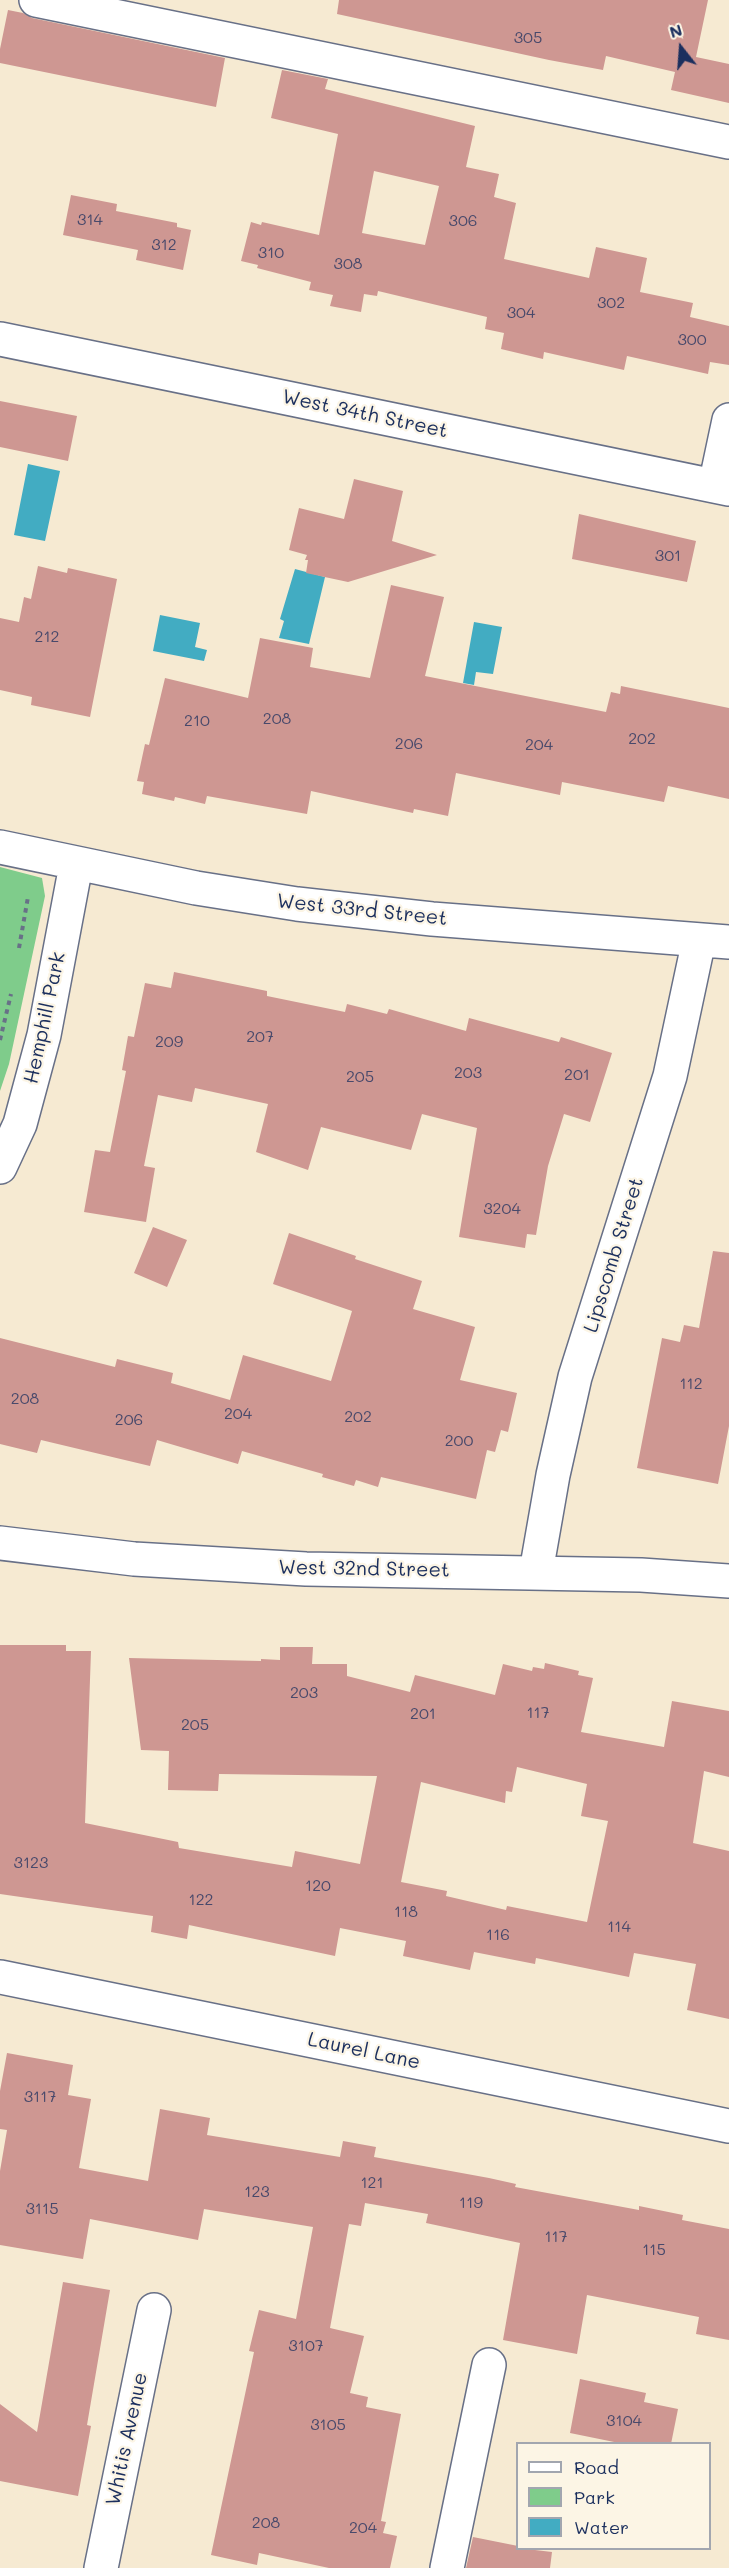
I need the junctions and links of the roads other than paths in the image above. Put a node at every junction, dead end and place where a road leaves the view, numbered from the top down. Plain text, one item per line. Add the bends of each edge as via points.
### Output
1 (36, 0) edge
2 (729, 142) edge
3 (0, 339) edge
4 (729, 420) edge
5 (722, 487) edge
6 (0, 847) edge
7 (76, 865) junction
8 (714, 941) edge
9 (0, 1167) edge
10 (0, 1543) edge
11 (536, 1572) junction
12 (729, 1581) edge
13 (0, 1977) edge
14 (729, 2126) edge
15 (154, 2310) dead end
16 (489, 2365) dead end
17 (101, 2568) edge
18 (447, 2568) edge

1 - 2 street
3 - 5 street, West 34th Street
4 - 5 street
6 - 7 street, West 33rd Street
7 - 8 street, West 33rd Street via 297,904 432,919
7 - 9 street, Hemphill Park via 44,1035 20,1124
8 - 11 street, Lipscomb Street via 575,1377
10 - 11 street, West 32nd Street via 134,1559 306,1569
11 - 12 street, West 32nd Street
13 - 14 street, Laurel Lane
15 - 17 street, Whitis Avenue
16 - 18 street

